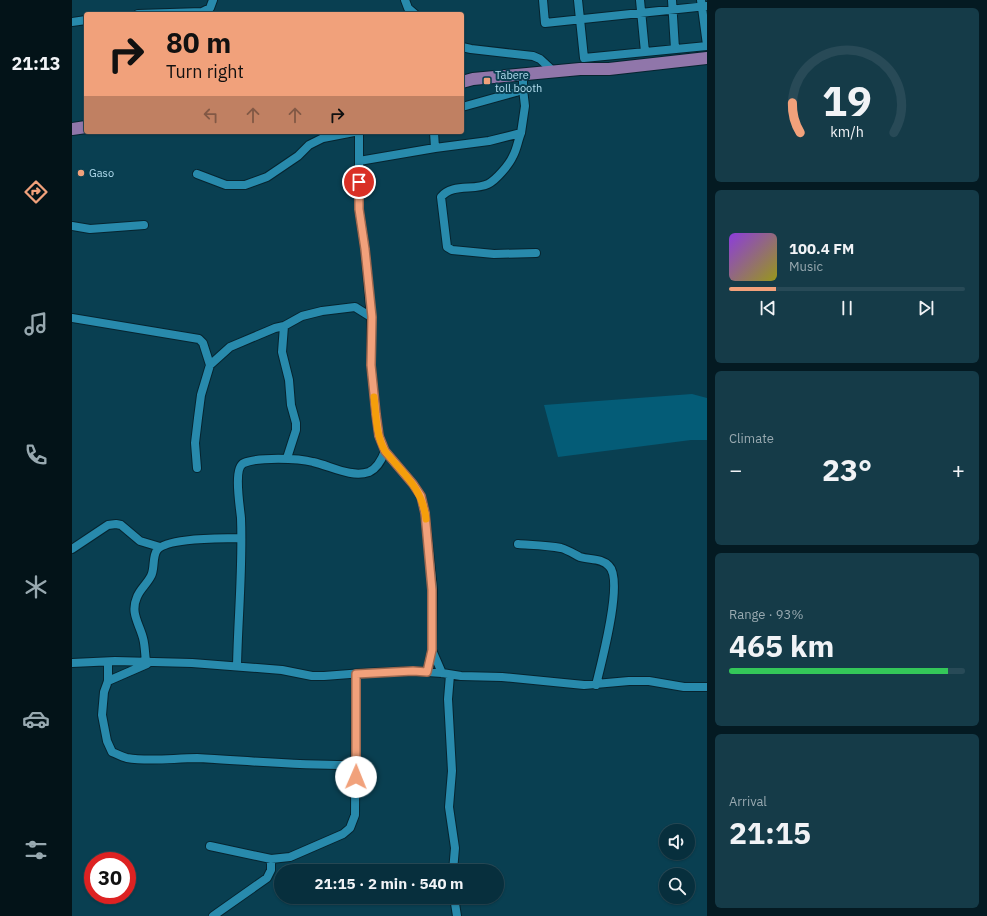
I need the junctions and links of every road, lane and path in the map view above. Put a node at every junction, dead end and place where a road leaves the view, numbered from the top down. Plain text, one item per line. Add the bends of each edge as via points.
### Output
1 (213, 0) edge
2 (405, 0) edge
3 (543, 0) edge
4 (578, 0) edge
5 (640, 0) edge
6 (672, 0) edge
7 (703, 4) edge
8 (673, 10) junction
9 (202, 12) edge
10 (413, 12) edge
11 (641, 13) junction
12 (580, 19) junction
13 (84, 20) edge
14 (72, 22) edge
15 (707, 46) edge
16 (464, 48) edge
17 (675, 49) junction
18 (645, 52) junction
19 (707, 58) edge
20 (609, 69) junction
21 (553, 71) junction
22 (464, 81) edge
23 (523, 85) junction
24 (464, 87) edge
25 (464, 106) edge
26 (84, 127) edge
27 (72, 129) edge
28 (521, 133) junction
29 (344, 134) edge
30 (359, 134) edge
31 (434, 134) edge
32 (435, 148) junction
33 (358, 161) junction
34 (197, 174) dead end
35 (144, 225) dead end
36 (72, 226) edge
37 (536, 253) dead end
38 (372, 317) junction
39 (72, 318) edge
40 (284, 326) junction
41 (210, 365) junction
42 (385, 451) junction
43 (287, 458) junction
44 (197, 468) dead end
45 (240, 538) junction
46 (518, 544) dead end
47 (160, 547) junction
48 (72, 549) edge
49 (432, 650) junction
50 (72, 662) edge
51 (108, 662) junction
52 (149, 662) junction
53 (238, 666) junction
54 (427, 672) junction
55 (356, 674) junction
56 (446, 674) junction
57 (108, 681) junction
58 (596, 685) junction
59 (707, 687) edge
60 (356, 765) junction
61 (210, 846) dead end
62 (271, 859) junction
63 (454, 864) edge
64 (455, 904) edge
65 (213, 916) edge
66 (457, 916) edge

1 - 9 street via 210,8
2 - 10 street
3 - 12 street via 545,23
4 - 12 street
5 - 11 street
6 - 8 street
7 - 8 street
7 - 15 street
8 - 11 street
8 - 17 street
11 - 12 street
11 - 18 street
12 - 18 street via 584,58
13 - 14 street
15 - 17 street
16 - 21 street via 533,56
17 - 18 street
19 - 20 main road
20 - 21 main road
20 - 23 main road
21 - 22 main road
23 - 24 main road
23 - 25 street via 505,96
23 - 28 street via 525,106
26 - 27 main road
28 - 32 street via 489,141
28 - 37 street via 513,157 495,180 487,184 451,190 441,197 447,247 452,250 494,254
29 - 34 street via 323,138 309,145 298,156 267,177 245,184 226,185
30 - 33 street
31 - 32 street
32 - 33 street
33 - 38 street via 359,209
35 - 36 street via 90,229
38 - 40 street via 355,307 302,316
38 - 42 street via 371,365 375,408 379,436
39 - 41 street via 199,339 203,343
40 - 41 street via 230,347
40 - 43 street via 282,352 296,423
41 - 44 street via 201,395 198,418 195,444
42 - 43 street via 375,468 369,472 359,473
42 - 49 street via 421,496 432,590
43 - 45 street via 240,465
45 - 47 street via 180,541
45 - 53 street
46 - 58 street via 559,548 581,557 603,561 612,569 615,578 614,599
47 - 48 street via 140,541 121,525 116,524 108,525
47 - 52 street via 156,552 151,576 136,598 134,610
49 - 54 street
49 - 56 street
50 - 51 street
51 - 52 street
51 - 57 street
52 - 53 street
52 - 57 street
53 - 55 street via 312,676
54 - 55 street
54 - 56 street
55 - 60 street
56 - 58 street via 502,676 559,684
56 - 63 street via 452,771 449,807 455,848
57 - 60 street via 102,703 107,741 112,752 126,758 195,758 306,765
58 - 59 street via 649,681 684,687
60 - 62 street via 355,815 350,828 343,834 290,857
61 - 62 street
62 - 65 street via 271,870 267,878
64 - 66 street

